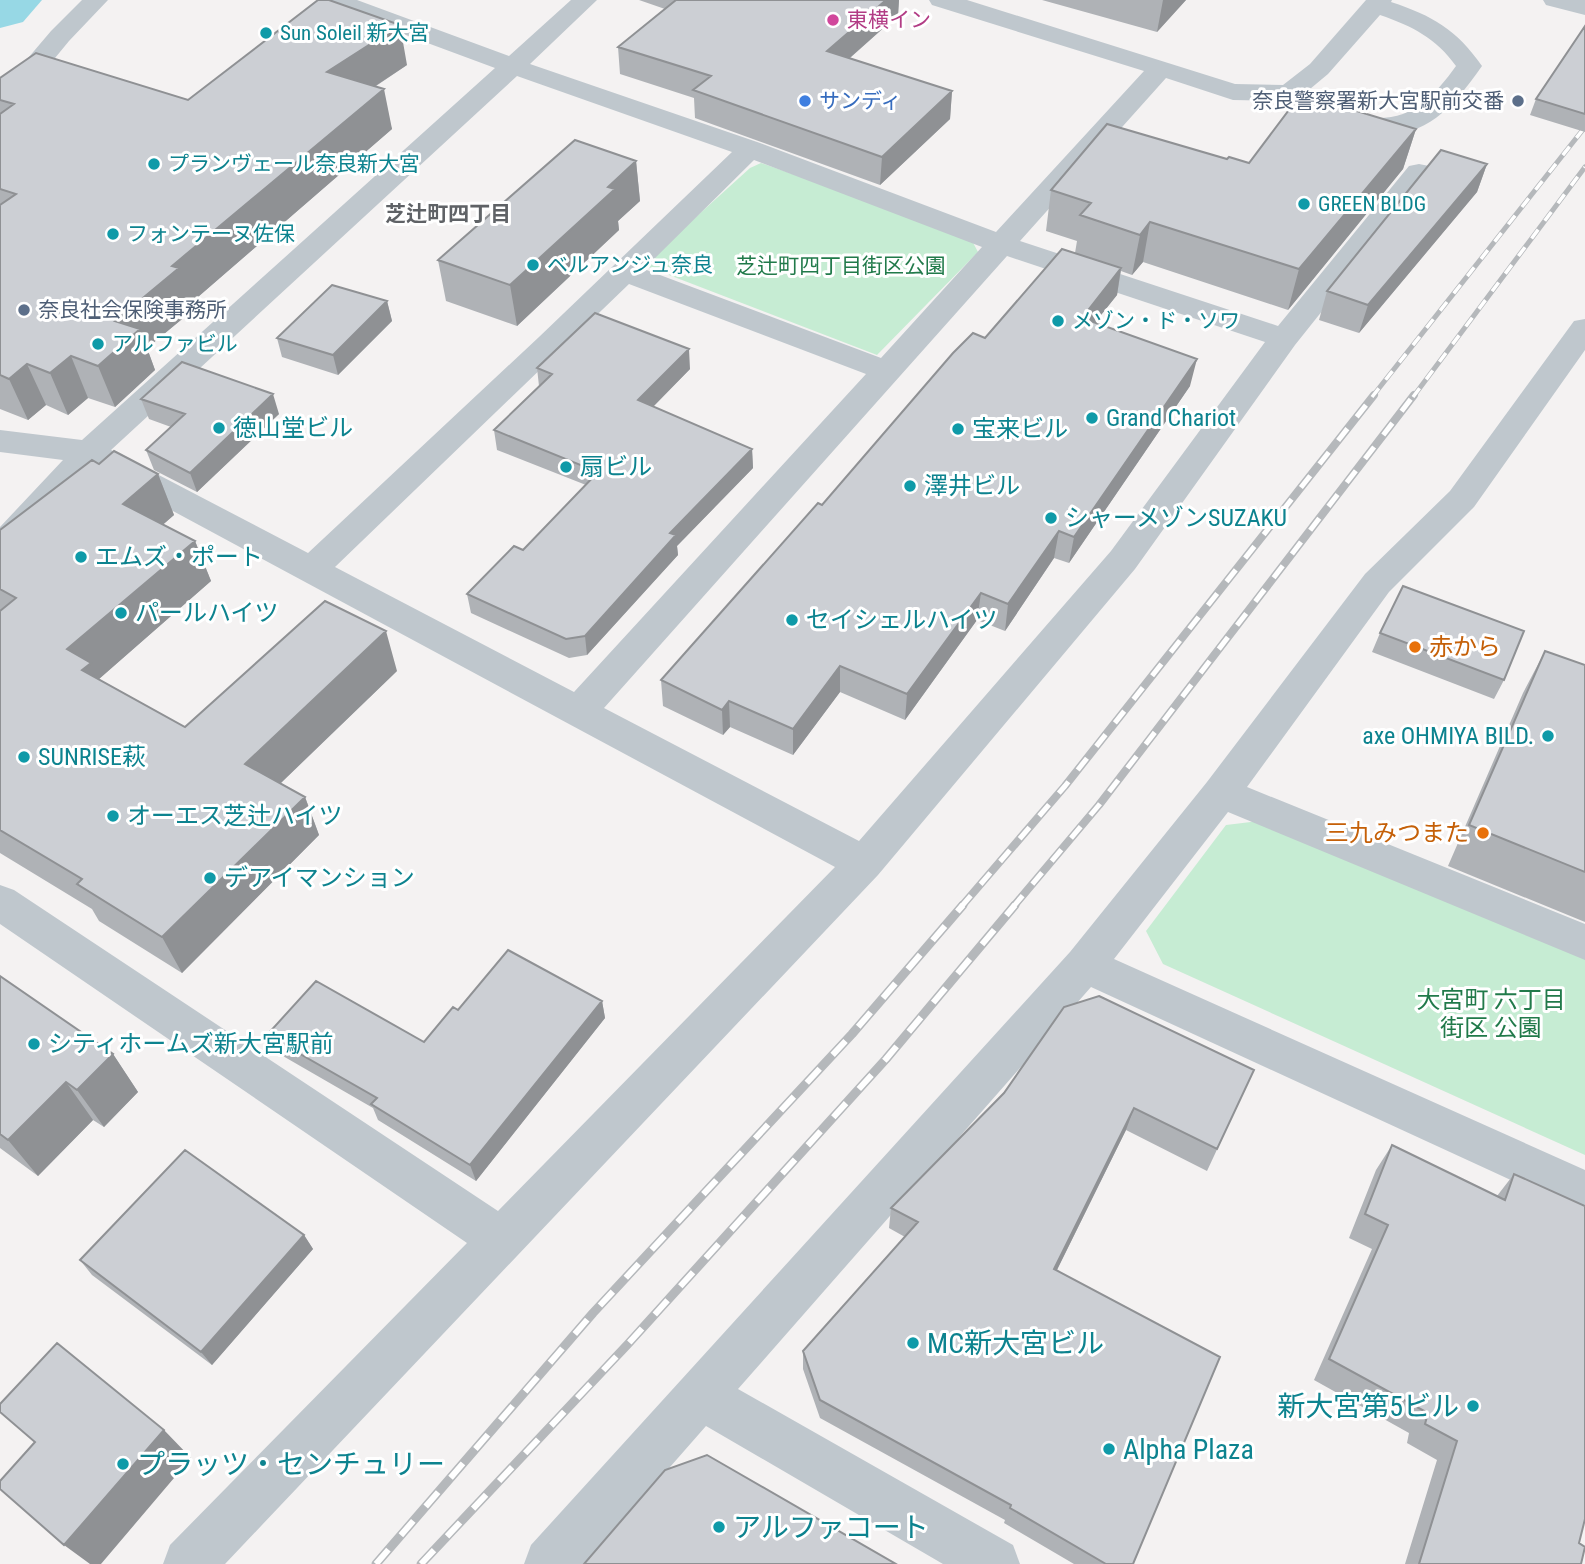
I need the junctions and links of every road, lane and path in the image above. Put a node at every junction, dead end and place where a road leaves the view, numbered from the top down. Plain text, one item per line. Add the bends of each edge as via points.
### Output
1 (96, 0) edge
2 (334, 0) edge
3 (585, 0) edge
4 (941, 0) edge
5 (1555, 0) edge
6 (1378, 3) edge
7 (1585, 8) edge
8 (512, 66) junction
9 (1161, 68) junction
10 (1233, 92) junction
11 (0, 108) edge
12 (750, 149) junction
13 (1419, 172) edge
14 (1003, 245) junction
15 (623, 271) junction
16 (1585, 328) edge
17 (1284, 338) junction
18 (886, 371) junction
19 (0, 441) edge
20 (89, 453) junction
21 (0, 549) edge
22 (311, 570) junction
23 (579, 710) junction
24 (1221, 793) junction
25 (863, 863) junction
26 (0, 902) edge
27 (1585, 942) edge
28 (1085, 965) junction
29 (1585, 1192) edge
30 (501, 1239) junction
31 (702, 1396) junction
32 (189, 1564) edge
33 (550, 1564) edge
34 (994, 1564) edge

1 - 11 street
2 - 8 street
3 - 8 street
4 - 9 street
5 - 7 street
6 - 10 street via 1318,69 1289,93
6 - 10 street via 1428,23 1456,46 1469,66 1446,100 1420,120 1371,128 1275,109
8 - 12 street
8 - 20 street
9 - 10 street
9 - 14 street
12 - 14 street
12 - 15 street
13 - 17 street
14 - 17 street
14 - 18 street
15 - 18 street
15 - 22 street
16 - 24 street via 1462,499 1377,583
17 - 25 street via 1123,560
18 - 23 street
19 - 20 street
20 - 21 street
20 - 22 street
22 - 23 street
23 - 25 street
24 - 27 street
24 - 28 street
25 - 30 street
26 - 30 street
28 - 29 street
28 - 31 street
30 - 32 street
31 - 33 street
31 - 34 street

